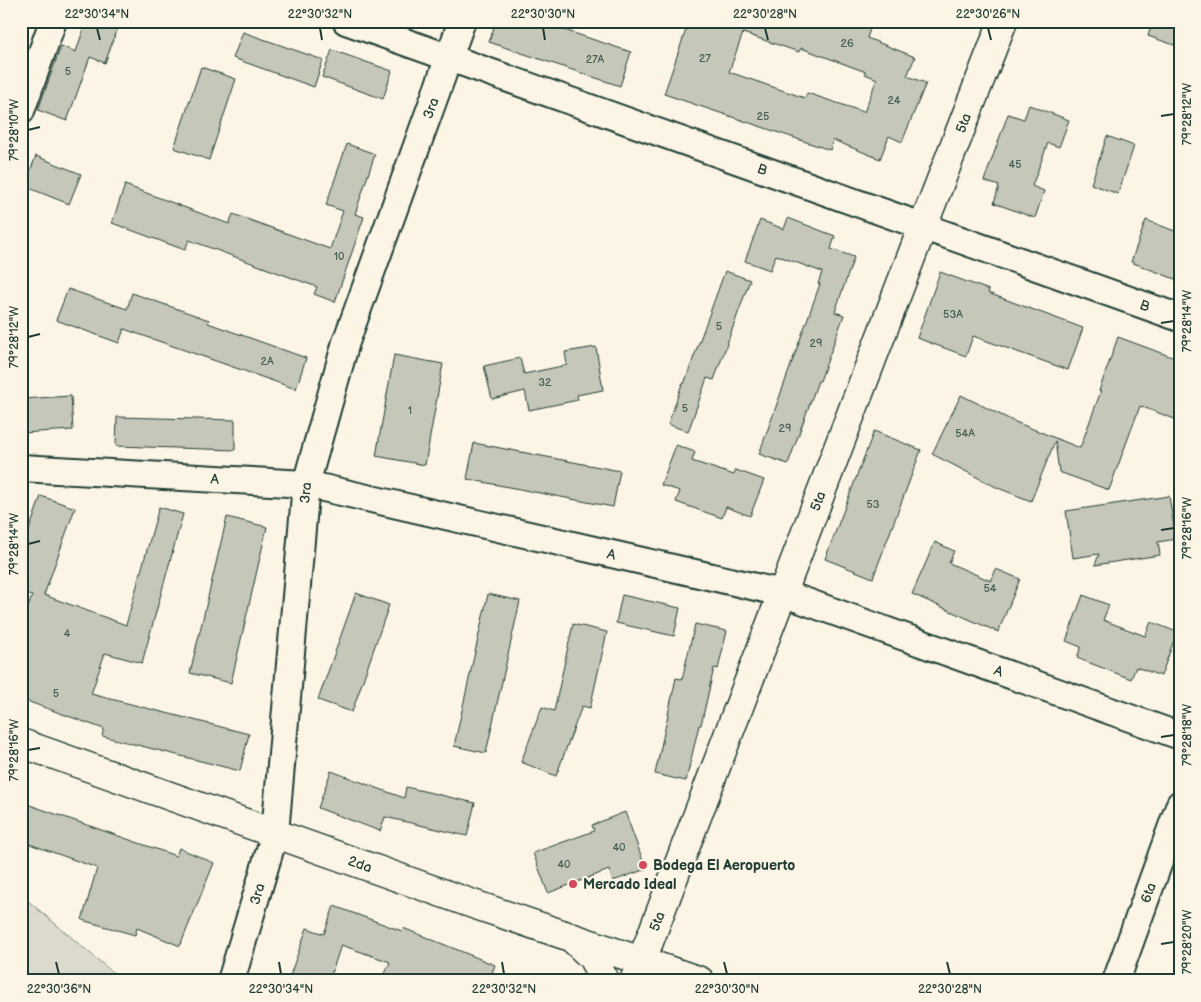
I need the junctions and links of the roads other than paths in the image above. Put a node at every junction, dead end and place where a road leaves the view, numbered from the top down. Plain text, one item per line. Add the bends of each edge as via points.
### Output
1 (53, 21) edge
2 (346, 21) edge
3 (462, 21) edge
4 (1003, 21) edge
5 (449, 58) junction
6 (21, 111) edge
7 (923, 226) junction
8 (1180, 318) edge
9 (21, 468) edge
10 (306, 484) junction
11 (782, 593) junction
12 (1180, 736) edge
13 (21, 743) edge
14 (1180, 804) edge
15 (275, 833) junction
16 (571, 937) junction
17 (638, 971) edge
18 (231, 981) edge
19 (605, 981) edge
20 (700, 981) edge
21 (1116, 981) edge

1 - 6 street
2 - 5 street, B
3 - 5 street, 3ra
4 - 7 street, 5ta
5 - 7 street, B
5 - 10 street, 3ra via 346,342
7 - 8 street, B
7 - 11 street, 5ta
9 - 10 street, A
10 - 11 street, A
10 - 15 street, 3ra
11 - 12 street, A
11 - 17 street, 5ta
13 - 15 street, 2da
14 - 21 street, 6ta
15 - 16 street, 2da
15 - 18 street, 3ra
16 - 17 street, 2da
16 - 19 street via 592,957
17 - 20 street, 2da

